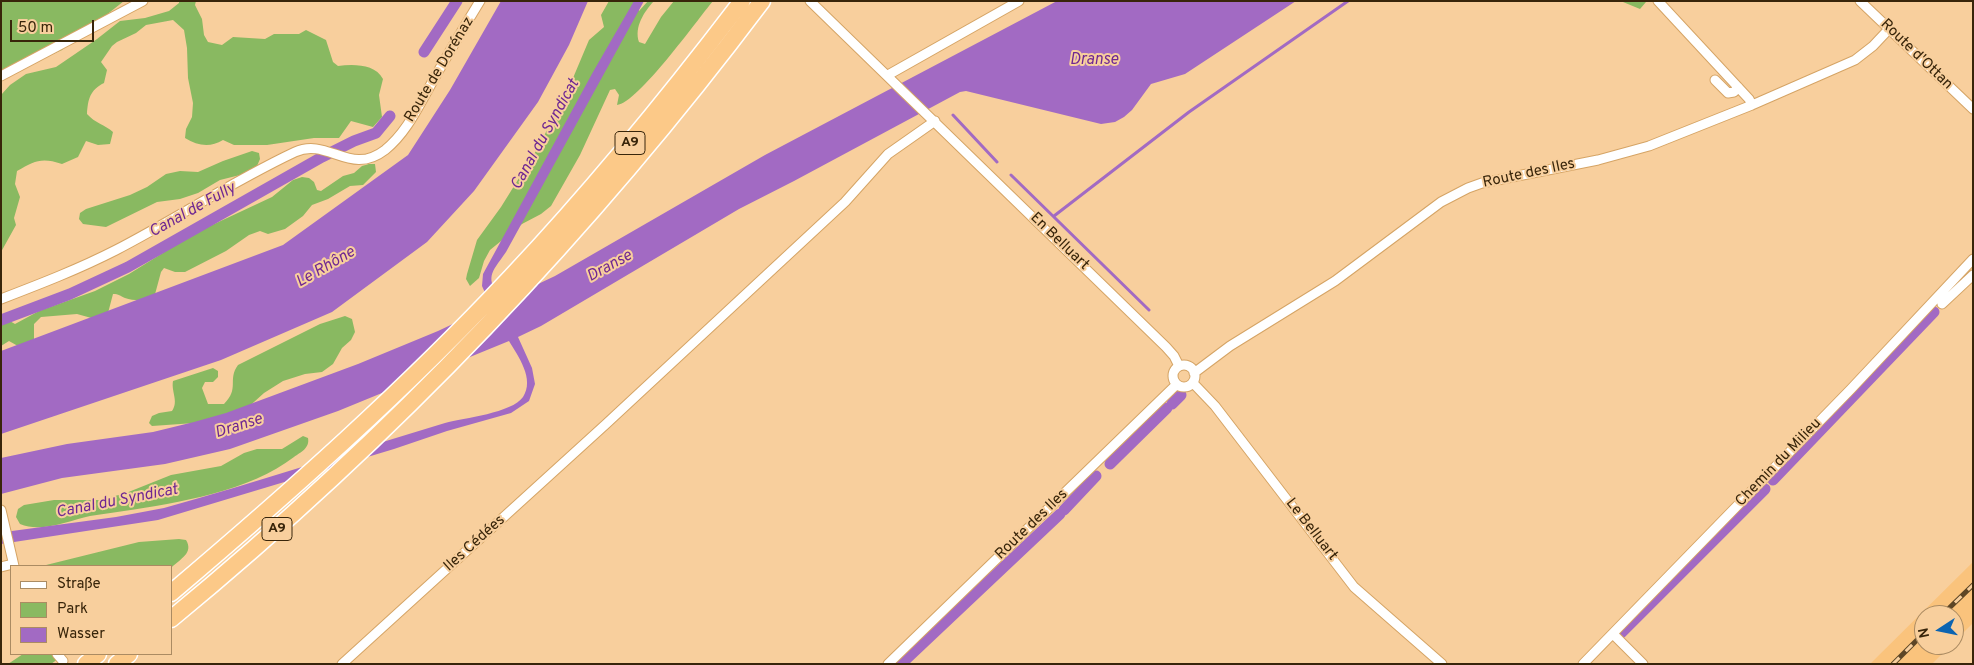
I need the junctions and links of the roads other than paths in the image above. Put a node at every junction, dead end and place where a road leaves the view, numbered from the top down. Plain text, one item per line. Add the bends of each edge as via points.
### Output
1 (143, 1) edge
2 (480, 1) edge
3 (742, 1) edge
4 (762, 1) edge
5 (810, 1) edge
6 (1019, 1) edge
7 (1658, 1) edge
8 (1860, 1) edge
9 (1889, 29) junction
10 (1, 76) edge
11 (891, 78) junction
12 (1715, 80) dead end
13 (1738, 87) junction
14 (1752, 105) junction
15 (1973, 109) edge
16 (935, 121) junction
17 (1973, 260) edge
18 (1973, 275) edge
19 (1, 299) edge
20 (1942, 304) dead end
21 (1179, 366) junction
22 (1194, 373) junction
23 (1193, 383) junction
24 (1176, 384) junction
25 (2, 514) edge
26 (13, 562) edge
27 (1, 567) edge
28 (172, 592) edge
29 (172, 618) edge
30 (1613, 634) junction
31 (97, 655) edge
32 (128, 655) edge
33 (86, 664) edge
34 (117, 664) edge
35 (342, 664) edge
36 (888, 664) edge
37 (1442, 664) edge
38 (1583, 664) edge
39 (1643, 664) edge

1 - 10 street
2 - 19 street, Route de Dorénaz via 414,116 386,149 374,156 354,160 317,149 294,153 96,260
3 - 28 highway, A9 via 638,133 510,278 366,421
4 - 29 highway, A9 via 683,103 556,252 472,342 273,532
5 - 11 street
6 - 11 street
7 - 13 street
8 - 9 street, Route d'Ottan
9 - 14 street, Route des Iles via 1855,60
9 - 15 street, Route d'Ottan
11 - 16 street, En Belluart
12 - 13 street via 1728,93
13 - 14 street
14 - 22 street, Route des Iles via 1649,146 1598,160 1482,183 1461,191 1321,290 1230,346
16 - 21 street, En Belluart via 1171,352
16 - 35 street, Iles Cédées via 888,154 845,202
17 - 30 street, Chemin du Milieu
18 - 20 street
21 - 22 street via 1188,366
21 - 24 street via 1172,376
22 - 23 street
23 - 24 street via 1186,388
23 - 37 street, Le Belluart via 1354,587
24 - 36 street, Route des Iles
25 - 26 street
26 - 27 street
30 - 38 street, Chemin du Milieu
30 - 39 street
31 - 33 highway
32 - 34 highway

